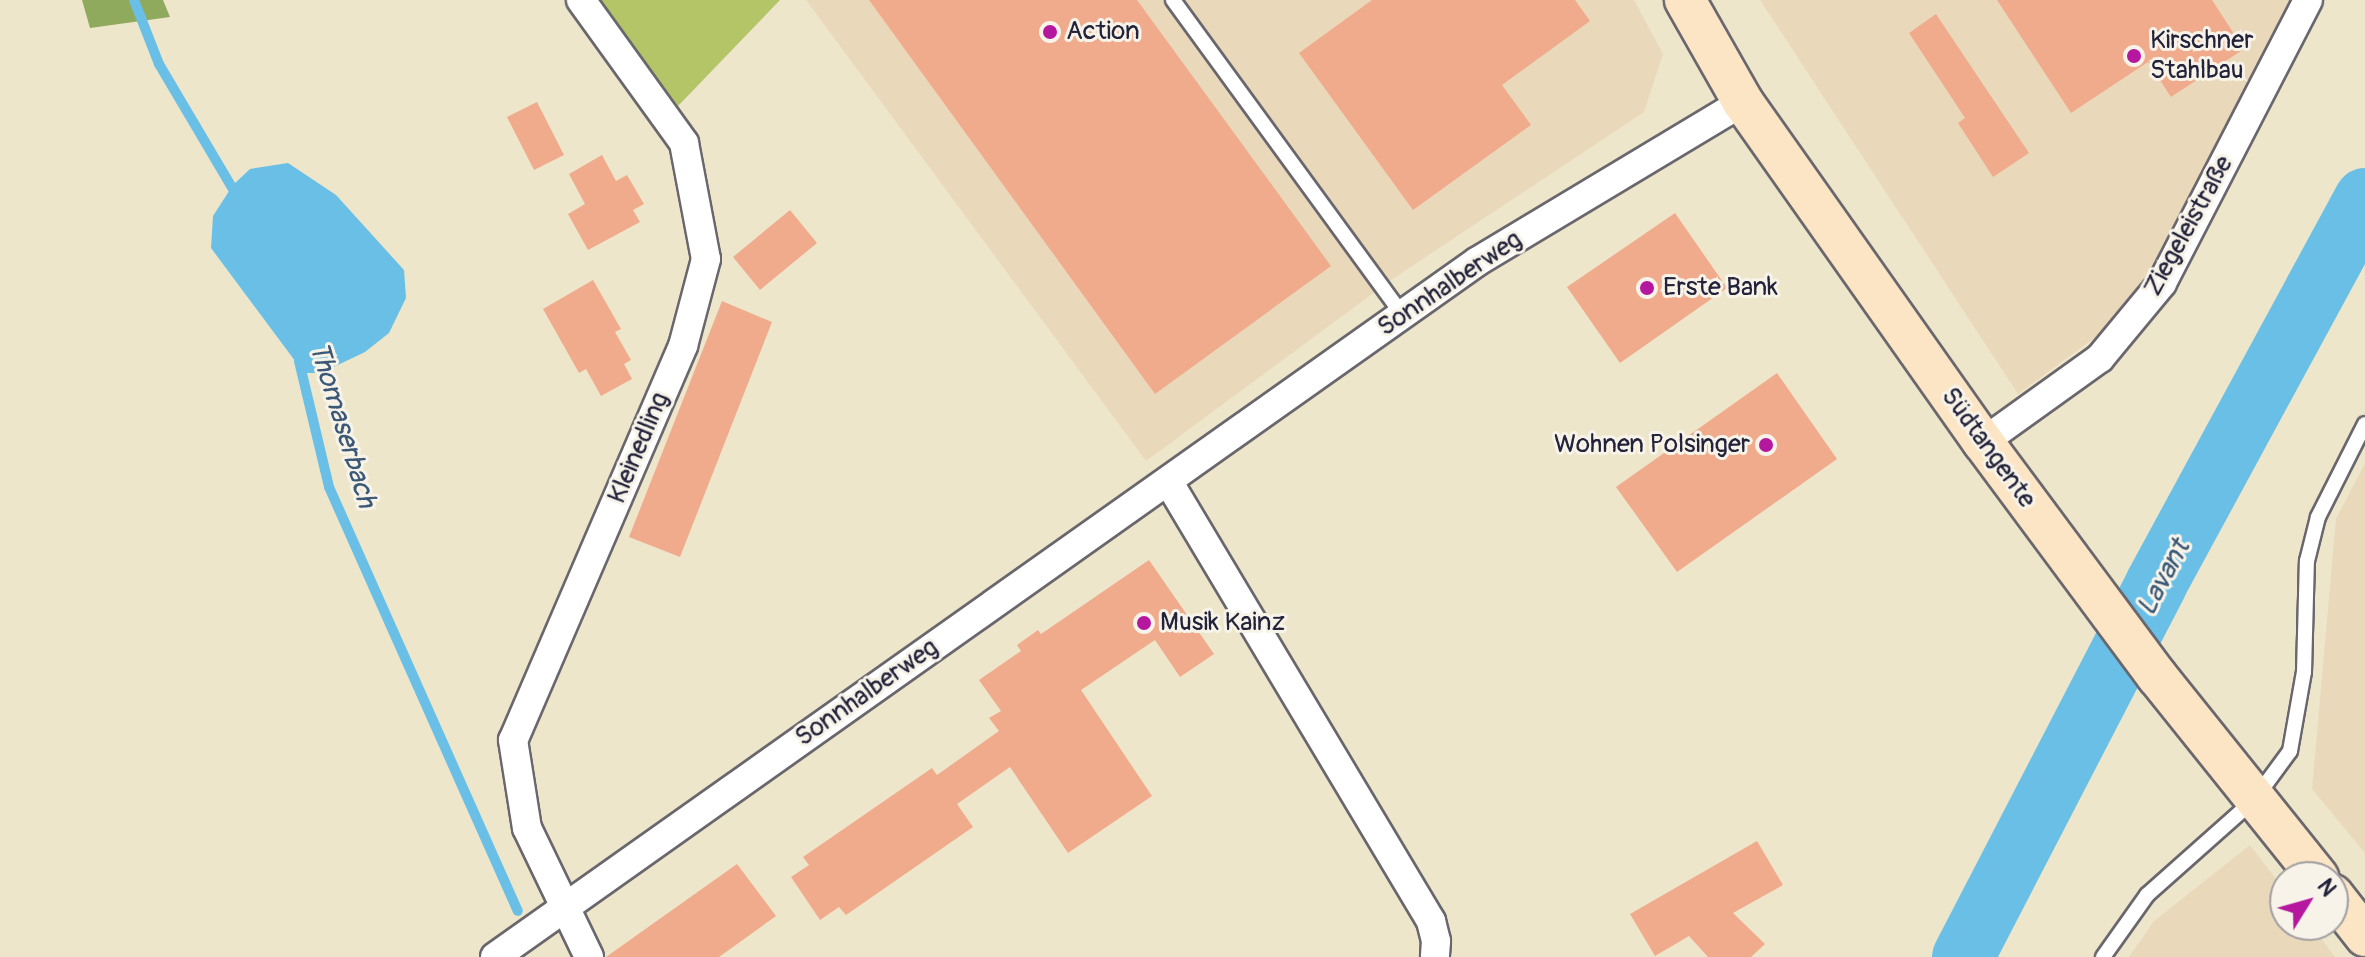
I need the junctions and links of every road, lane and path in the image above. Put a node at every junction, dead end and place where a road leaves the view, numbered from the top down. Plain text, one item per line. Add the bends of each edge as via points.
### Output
1 (581, 0) edge
2 (1173, 0) edge
3 (1685, 0) edge
4 (2308, 0) edge
5 (1743, 102) junction
6 (1403, 315) junction
7 (2365, 424) edge
8 (1983, 442) junction
9 (1168, 481) junction
10 (2254, 800) junction
11 (2305, 861) edge
12 (565, 906) junction
13 (2349, 916) edge
14 (2365, 936) edge
15 (495, 957) edge
16 (589, 957) edge
17 (1435, 957) edge
18 (2103, 957) edge

1 - 12 street, Kleinedling via 684,143 706,259 683,346 513,740 527,828
2 - 6 lane
3 - 5 main road, Südtangente
4 - 8 street, Ziegeleistraße via 2162,283 2100,358
5 - 6 street, Sonnhalberweg via 1478,261
5 - 8 main road, Südtangente
6 - 9 street, Sonnhalberweg
7 - 10 lane via 2318,517 2307,561 2304,672 2290,751
8 - 10 main road, Südtangente
9 - 12 street, Sonnhalberweg
9 - 17 street via 1431,921
10 - 11 main road, Südtangente
10 - 18 lane via 2147,895
12 - 15 street, Sonnhalberweg
12 - 16 street
13 - 14 main road

